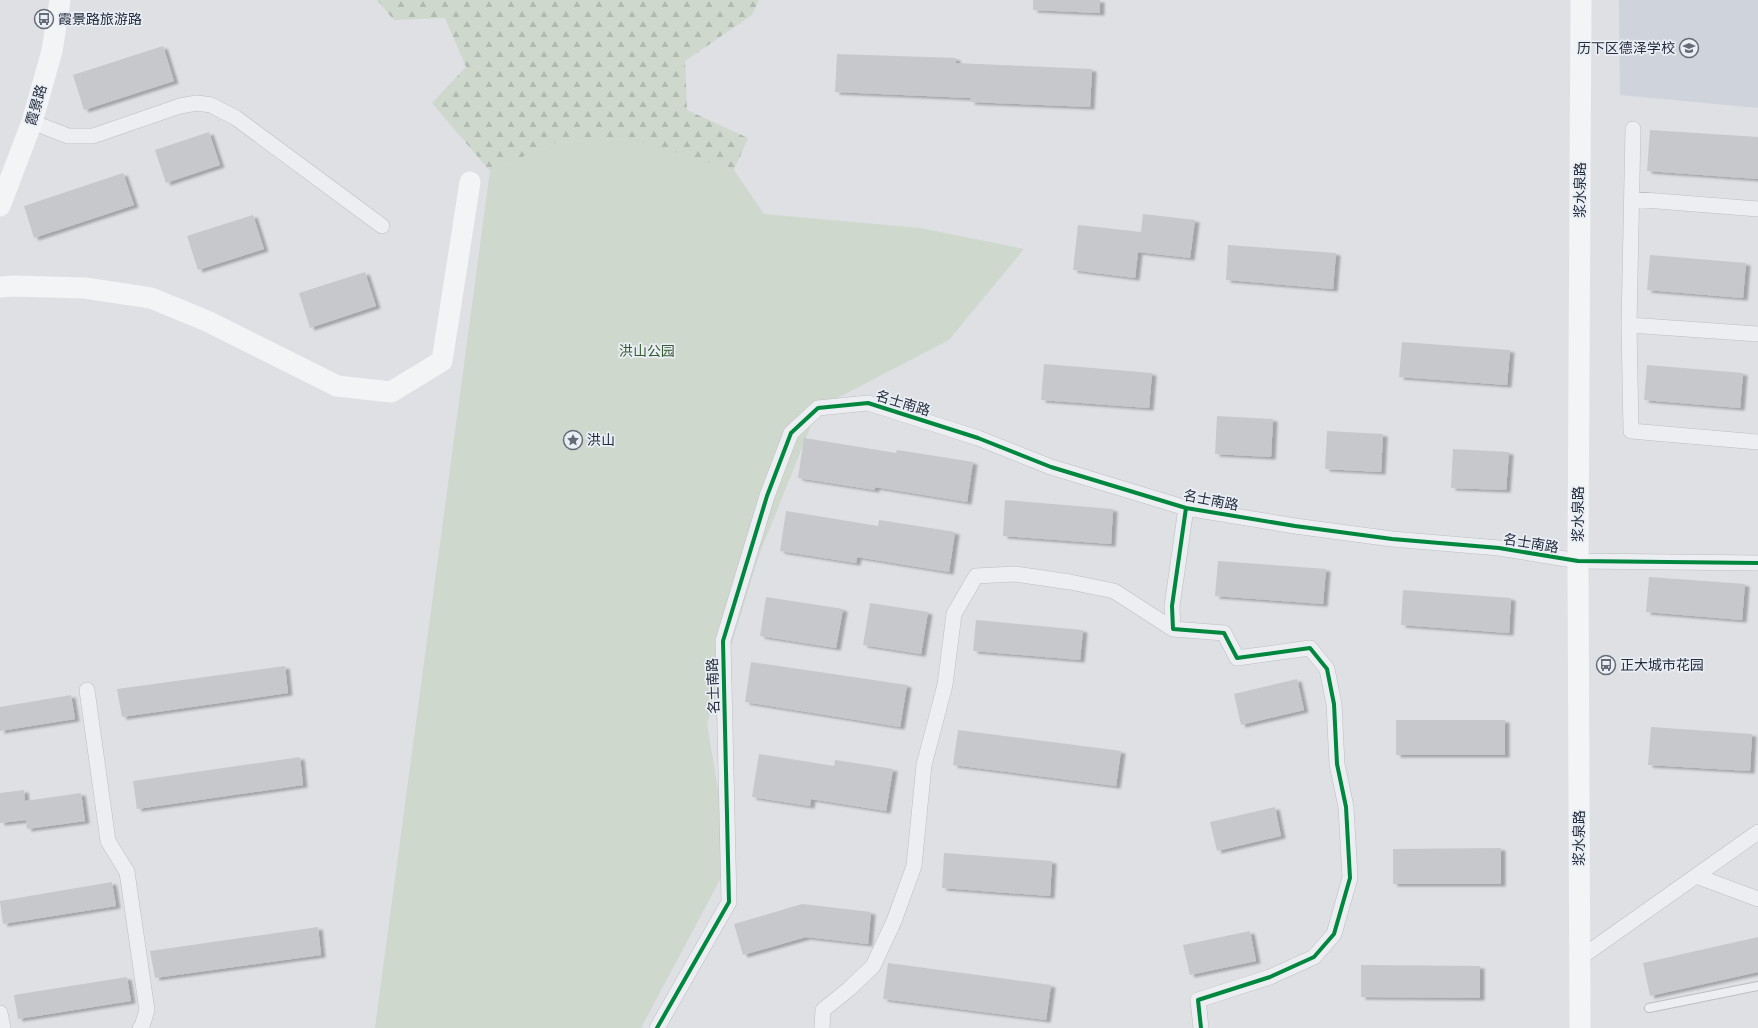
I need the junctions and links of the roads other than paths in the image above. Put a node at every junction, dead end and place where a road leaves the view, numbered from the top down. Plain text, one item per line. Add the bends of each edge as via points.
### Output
1 (60, 0) edge
2 (1581, 0) edge
3 (32, 122) junction
4 (1634, 129) dead end
5 (470, 182) dead end
6 (1632, 199) junction
7 (0, 206) edge
8 (1758, 209) edge
9 (382, 226) dead end
10 (0, 287) edge
11 (1629, 325) junction
12 (1758, 334) edge
13 (1758, 442) edge
14 (1186, 508) junction
15 (1578, 561) junction
16 (1758, 563) edge
17 (1173, 629) junction
18 (87, 690) dead end
19 (1758, 832) edge
20 (1696, 876) junction
21 (1758, 899) edge
22 (1580, 958) junction
23 (1758, 986) edge
24 (1649, 1008) dead end
25 (0, 1013) edge
26 (3, 1028) edge
27 (140, 1028) edge
28 (657, 1028) edge
29 (822, 1028) edge
30 (1202, 1028) edge
31 (1580, 1028) edge

1 - 3 main road, 霞景路 via 52,50
2 - 15 main road, 浆水泉路
3 - 7 main road, 霞景路
3 - 9 street via 68,136 93,136 180,106 197,103 211,105 236,118
4 - 6 street
5 - 10 main road via 442,361 391,392 337,386 207,321 151,298 85,288
6 - 8 street
6 - 11 street
11 - 12 street
11 - 13 street via 1632,431
14 - 15 street, 名士南路 via 1295,526 1392,539 1499,548
14 - 17 street via 1172,606
14 - 28 street, 名士南路 via 1051,467 978,438 868,403 818,408 791,433 767,496 723,641 729,902
15 - 16 street, 名士南路
15 - 22 main road, 浆水泉路
17 - 29 street via 1114,591 1015,574 976,576 954,614 945,685 924,766 914,866 894,921 873,966 823,1010
17 - 30 street via 1224,633 1237,658 1310,648 1327,669 1334,704 1337,764 1346,807 1350,878 1334,934 1314,957 1270,977 1198,1000
18 - 27 street via 108,841 127,872 147,1010
19 - 20 street
20 - 21 street
20 - 22 street
22 - 31 main road, 浆水泉路
23 - 24 lane
25 - 26 street

